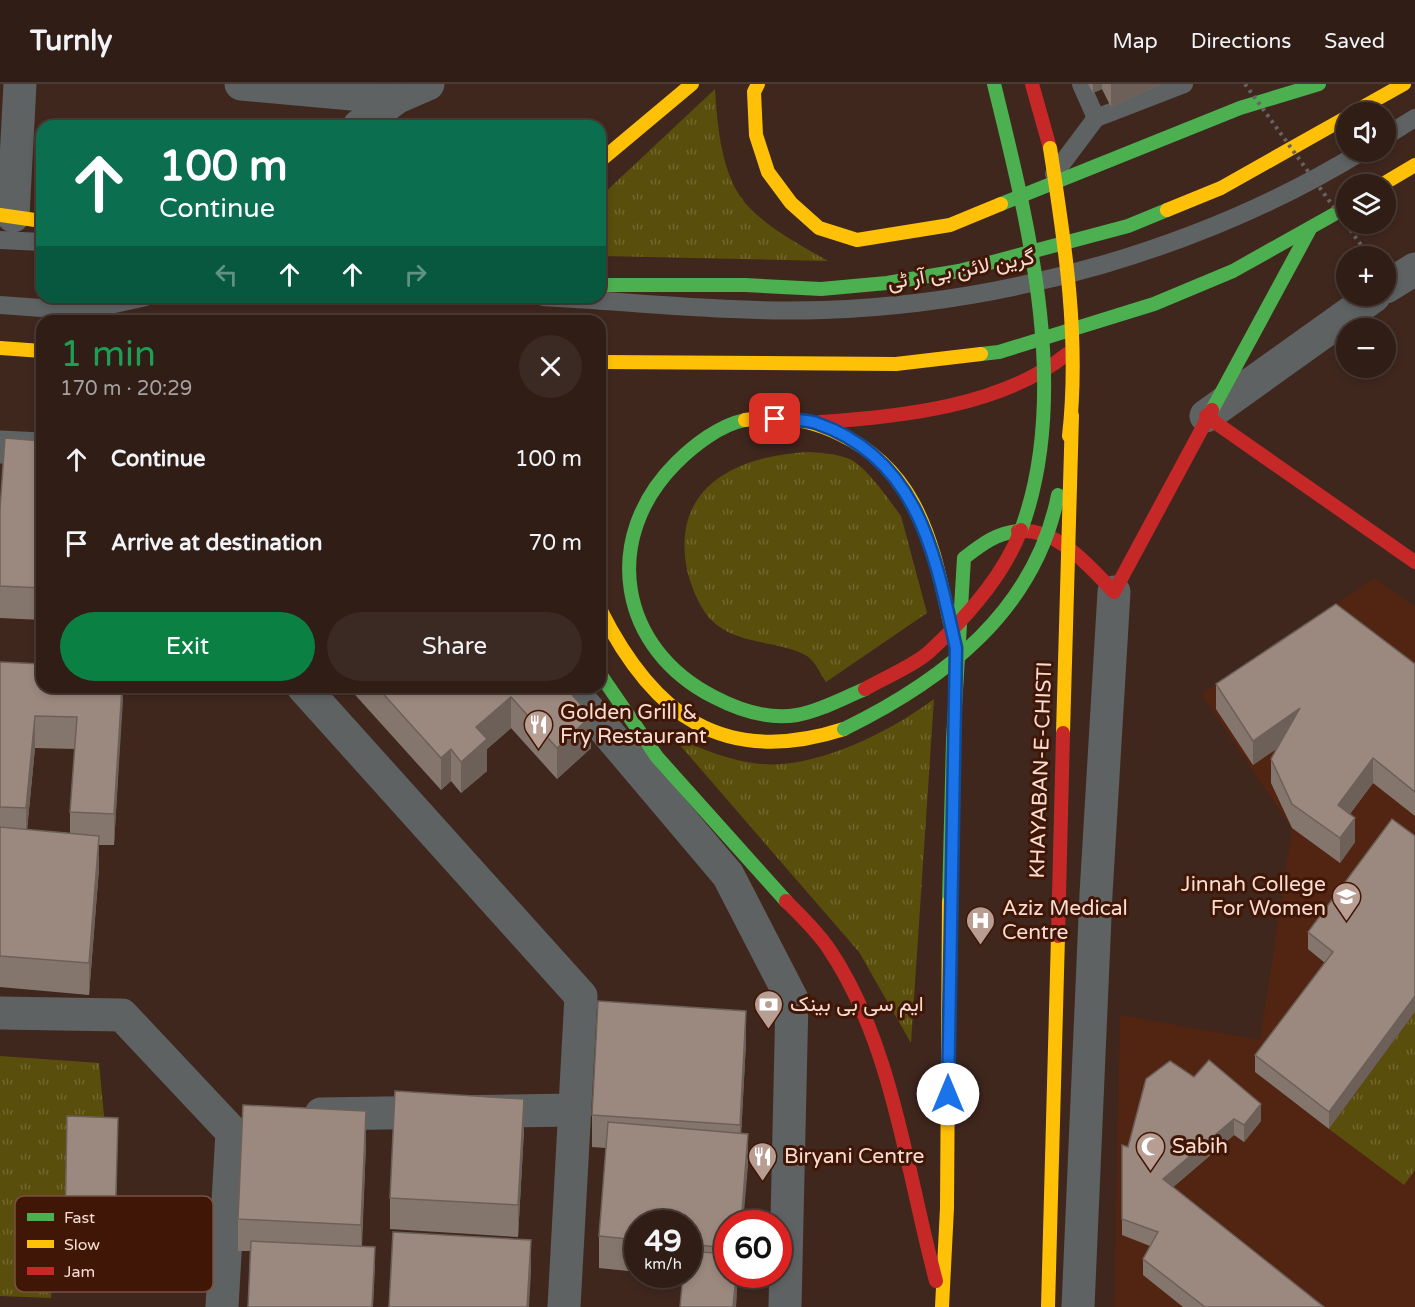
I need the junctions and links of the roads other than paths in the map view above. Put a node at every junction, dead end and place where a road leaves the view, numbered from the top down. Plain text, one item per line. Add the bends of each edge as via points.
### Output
1 (20, 84) edge
2 (242, 84) edge
3 (428, 84) edge
4 (692, 84) edge
5 (758, 84) edge
6 (994, 84) edge
7 (1032, 84) edge
8 (1081, 84) edge
9 (1184, 84) edge
10 (1319, 84) edge
11 (1404, 84) edge
12 (396, 98) junction
13 (1372, 102) edge
14 (1096, 118) junction
15 (1415, 118) edge
16 (367, 120) edge
17 (1336, 123) edge
18 (1396, 130) edge
19 (606, 156) edge
20 (1345, 162) edge
21 (1415, 165) edge
22 (1396, 176) edge
23 (1043, 188) junction
24 (1336, 214) edge
25 (14, 223) edge
26 (1310, 229) junction
27 (36, 238) edge
28 (606, 285) edge
29 (606, 300) edge
30 (119, 303) edge
31 (0, 305) edge
32 (1365, 306) edge
33 (1107, 320) junction
34 (0, 348) edge
35 (36, 351) edge
36 (606, 362) edge
37 (1072, 414) junction
38 (1206, 417) junction
39 (814, 423) junction
40 (0, 447) edge
41 (36, 449) edge
42 (1415, 562) edge
43 (1114, 592) junction
44 (606, 621) edge
45 (956, 648) junction
46 (606, 684) edge
47 (308, 693) edge
48 (573, 693) edge
49 (0, 1013) edge
50 (575, 1110) junction
51 (252, 1115) edge
52 (288, 1115) edge
53 (217, 1116) junction
54 (942, 1305) edge
55 (222, 1307) edge
56 (564, 1307) edge
57 (785, 1307) edge
58 (1048, 1307) edge
59 (1078, 1307) edge

1 - 25 street
2 - 12 street
3 - 12 street
4 - 19 main road
5 - 23 main road via 754,92 756,135 768,171 791,203 819,228 857,240 950,225
6 - 39 main road, bridge via 1025,212 1045,367 1044,411 1032,500 1011,556 988,589 928,653 865,689 797,715 755,713 710,697 672,670 639,626 629,587 627,553 648,493 691,447 735,423 775,419
7 - 37 main road, bridge via 1050,147 1070,282
8 - 14 lane
9 - 14 lane
10 - 23 main road via 1240,108
11 - 13 main road
12 - 16 street
14 - 23 lane
15 - 18 lane
17 - 28 main road via 1221,188 1128,226 959,271 821,289
20 - 29 lane, گرین لائن بی آر ٹی via 1278,197 1158,247 1030,284 975,295 821,310
21 - 22 main road
24 - 26 main road
25 - 27 lane
26 - 33 main road via 1233,271
26 - 38 main road
30 - 31 lane via 83,311
32 - 38 street
33 - 36 main road via 999,352 896,364
33 - 39 main road via 1054,365 989,393 928,410
34 - 35 main road
37 - 44 main road, bridge via 1054,522 1005,612 948,669 897,704 844,729 803,741 761,741 702,727 654,694
37 - 58 main road, KHAYABAN-E-CHISTI, bridge
38 - 42 main road
38 - 43 main road
39 - 45 main road via 850,438 882,460 912,501 930,544
40 - 41 street
43 - 45 main road via 1059,540 1035,532 1004,533 981,543 964,558
43 - 59 street
45 - 54 main road via 949,899 947,1238
46 - 54 main road via 656,757 828,949 865,1017
47 - 50 street via 580,996
48 - 57 street via 728,875 792,999
49 - 53 street via 122,1015
50 - 52 street
50 - 56 street
51 - 53 street
53 - 55 street via 232,1132

